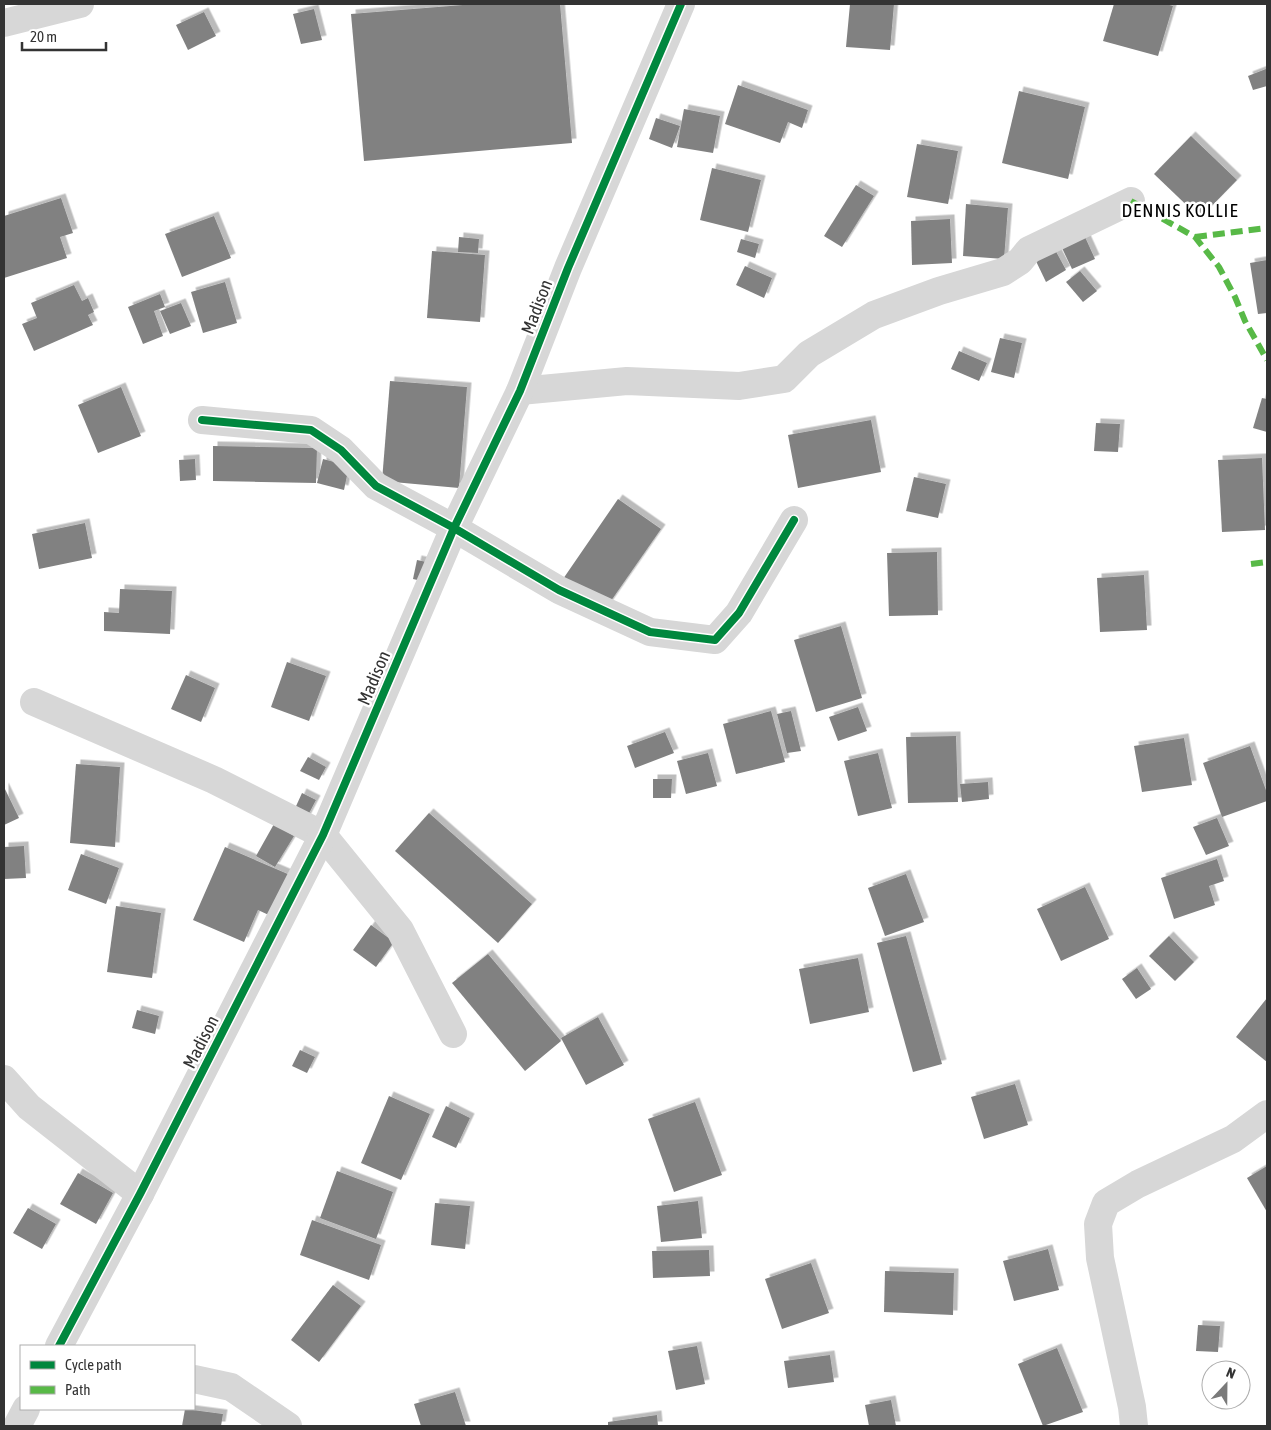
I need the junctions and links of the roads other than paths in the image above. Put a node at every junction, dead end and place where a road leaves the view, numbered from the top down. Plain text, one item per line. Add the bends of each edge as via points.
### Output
1 (80, 4) edge
2 (681, 4) edge
3 (4, 23) edge
4 (1131, 201) dead end
5 (520, 391) junction
6 (202, 420) dead end
7 (794, 520) dead end
8 (454, 528) junction
9 (34, 702) dead end
10 (323, 835) junction
11 (453, 1034) dead end
12 (4, 1079) edge
13 (1267, 1114) edge
14 (140, 1194) junction
15 (59, 1345) edge
16 (195, 1379) edge
17 (25, 1410) edge
18 (17, 1426) edge
19 (288, 1426) edge
20 (1134, 1426) edge

1 - 3 street
2 - 5 street, Madison via 568,268
4 - 5 street via 1029,250 1020,261 1003,272 874,315 809,354 784,379 740,386 627,381
5 - 8 street, Madison
6 - 8 street via 312,430 341,450 376,486
7 - 8 street via 739,612 715,640 650,632 559,590
8 - 10 street, Madison
9 - 10 street via 214,780
10 - 11 street via 400,930
10 - 14 street, Madison
12 - 14 street via 30,1107
13 - 20 street via 1233,1139 1138,1184 1106,1203 1098,1224 1100,1258
14 - 15 street, Madison
16 - 19 street via 231,1387
17 - 18 street

